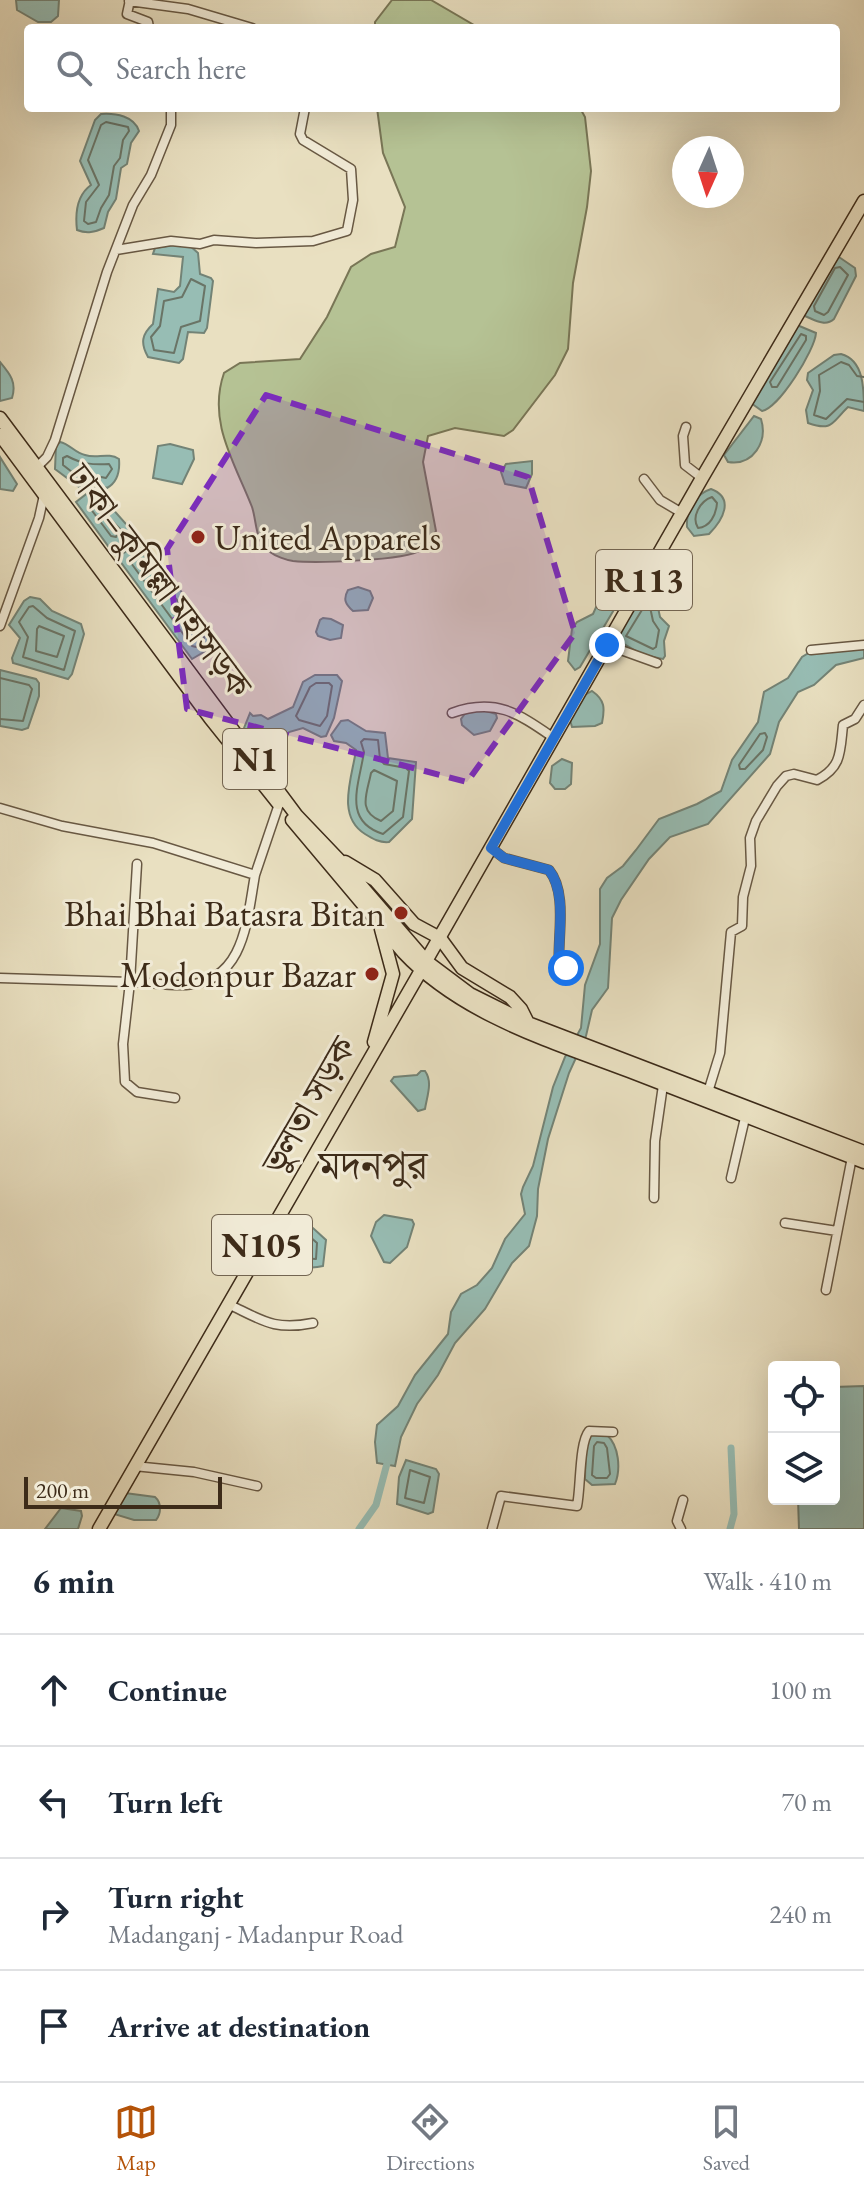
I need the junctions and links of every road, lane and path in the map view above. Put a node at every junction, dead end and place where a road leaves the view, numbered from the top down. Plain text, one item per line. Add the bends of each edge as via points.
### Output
1 (130, 0) edge
2 (148, 24) edge
3 (239, 24) edge
4 (171, 112) edge
5 (304, 112) edge
6 (864, 201) edge
7 (116, 250) junction
8 (0, 418) edge
9 (686, 427) dead end
10 (0, 435) edge
11 (38, 466) junction
12 (702, 478) junction
13 (644, 479) dead end
14 (44, 495) junction
15 (682, 513) junction
16 (0, 626) edge
17 (607, 645) junction
18 (864, 645) edge
19 (811, 650) dead end
20 (657, 663) dead end
21 (864, 705) edge
22 (452, 713) dead end
23 (554, 738) junction
24 (279, 804) junction
25 (0, 808) edge
26 (491, 848) junction
27 (339, 860) junction
28 (137, 864) dead end
29 (255, 875) junction
30 (377, 920) junction
31 (440, 938) junction
32 (423, 966) junction
33 (570, 970) dead end
34 (0, 978) edge
35 (130, 982) junction
36 (528, 1023) junction
37 (565, 1042) junction
38 (372, 1053) junction
39 (598, 1054) junction
40 (663, 1085) junction
41 (708, 1092) junction
42 (175, 1098) dead end
43 (745, 1118) junction
44 (860, 1157) edge
45 (731, 1178) dead end
46 (654, 1198) dead end
47 (785, 1223) dead end
48 (837, 1231) junction
49 (826, 1290) dead end
50 (228, 1304) junction
51 (313, 1323) dead end
52 (613, 1432) dead end
53 (134, 1466) junction
54 (257, 1486) dead end
55 (683, 1500) dead end
56 (99, 1529) edge
57 (492, 1529) edge
58 (681, 1529) edge

1 - 2 street via 127,14
1 - 3 street
4 - 7 street via 171,125
5 - 7 street via 303,140 351,169 347,231 313,241 171,241
6 - 12 main road, R113
7 - 11 street via 55,440
8 - 11 main road, ঢাকা–কুমিল্লা মহাসড়ক / N1
9 - 12 street via 685,465
10 - 14 main road, ঢাকা–কুমিল্লা মহাসড়ক / N1
11 - 27 main road, ঢাকা–কুমিল্লা মহাসড়ক / N1 via 297,816
12 - 15 main road, R113
13 - 15 street via 660,500
14 - 16 street
14 - 24 main road, ঢাকা–কুমিল্লা মহাসড়ক / N1
15 - 17 main road, R113
17 - 20 street
17 - 23 main road, R113
18 - 19 street
21 - 41 street via 843,725 832,772 817,780 786,776 751,833 742,926 731,932 720,1053
22 - 23 street via 506,709
23 - 26 main road, R113
24 - 29 street
24 - 30 main road, ঢাকা–কুমিল্লা মহাসড়ক / N1
25 - 29 street via 153,843
26 - 31 main road, R113
26 - 33 street via 504,858 552,874 559,900 559,961
27 - 31 main road via 375,880 414,924
27 - 32 main road, ঢাকা–কুমিল্লা মহাসড়ক / N1
28 - 35 street
29 - 35 street via 244,938 225,969 193,984
30 - 32 main road, ঢাকা–কুমিল্লা মহাসড়ক / N1
30 - 38 main road via 393,974
31 - 32 main road, R113
31 - 36 main road via 462,968 510,997
32 - 36 main road, ঢাকা–কুমিল্লা মহাসড়ক / N1
32 - 37 main road, ঢাকা–কুমিল্লা মহাসড়ক / N1 via 455,995 512,1026
32 - 38 main road, ভুলতা সড়ক / N105
34 - 35 street
35 - 42 street via 125,1082 137,1092
36 - 37 main road, ঢাকা–কুমিল্লা মহাসড়ক / N1
37 - 39 main road, ঢাকা–কুমিল্লা মহাসড়ক / N1
38 - 50 main road, ভুলতা সড়ক / N105
39 - 40 main road, ঢাকা–কুমিল্লা মহাসড়ক / N1
39 - 41 main road, ঢাকা–কুমিল্লা মহাসড়ক / N1
40 - 43 main road, ঢাকা–কুমিল্লা মহাসড়ক / N1
40 - 46 street
41 - 44 main road, ঢাকা–কুমিল্লা মহাসড়ক / N1
43 - 44 main road, ঢাকা–কুমিল্লা মহাসড়ক / N1
43 - 45 street
44 - 48 street
47 - 48 street
48 - 49 street
50 - 51 street via 276,1326
50 - 53 main road, ভুলতা সড়ক / N105
52 - 57 street via 589,1431 583,1438 577,1506 501,1496
53 - 54 street
53 - 56 main road, ভুলতা সড়ক / N105
55 - 58 street via 677,1521

